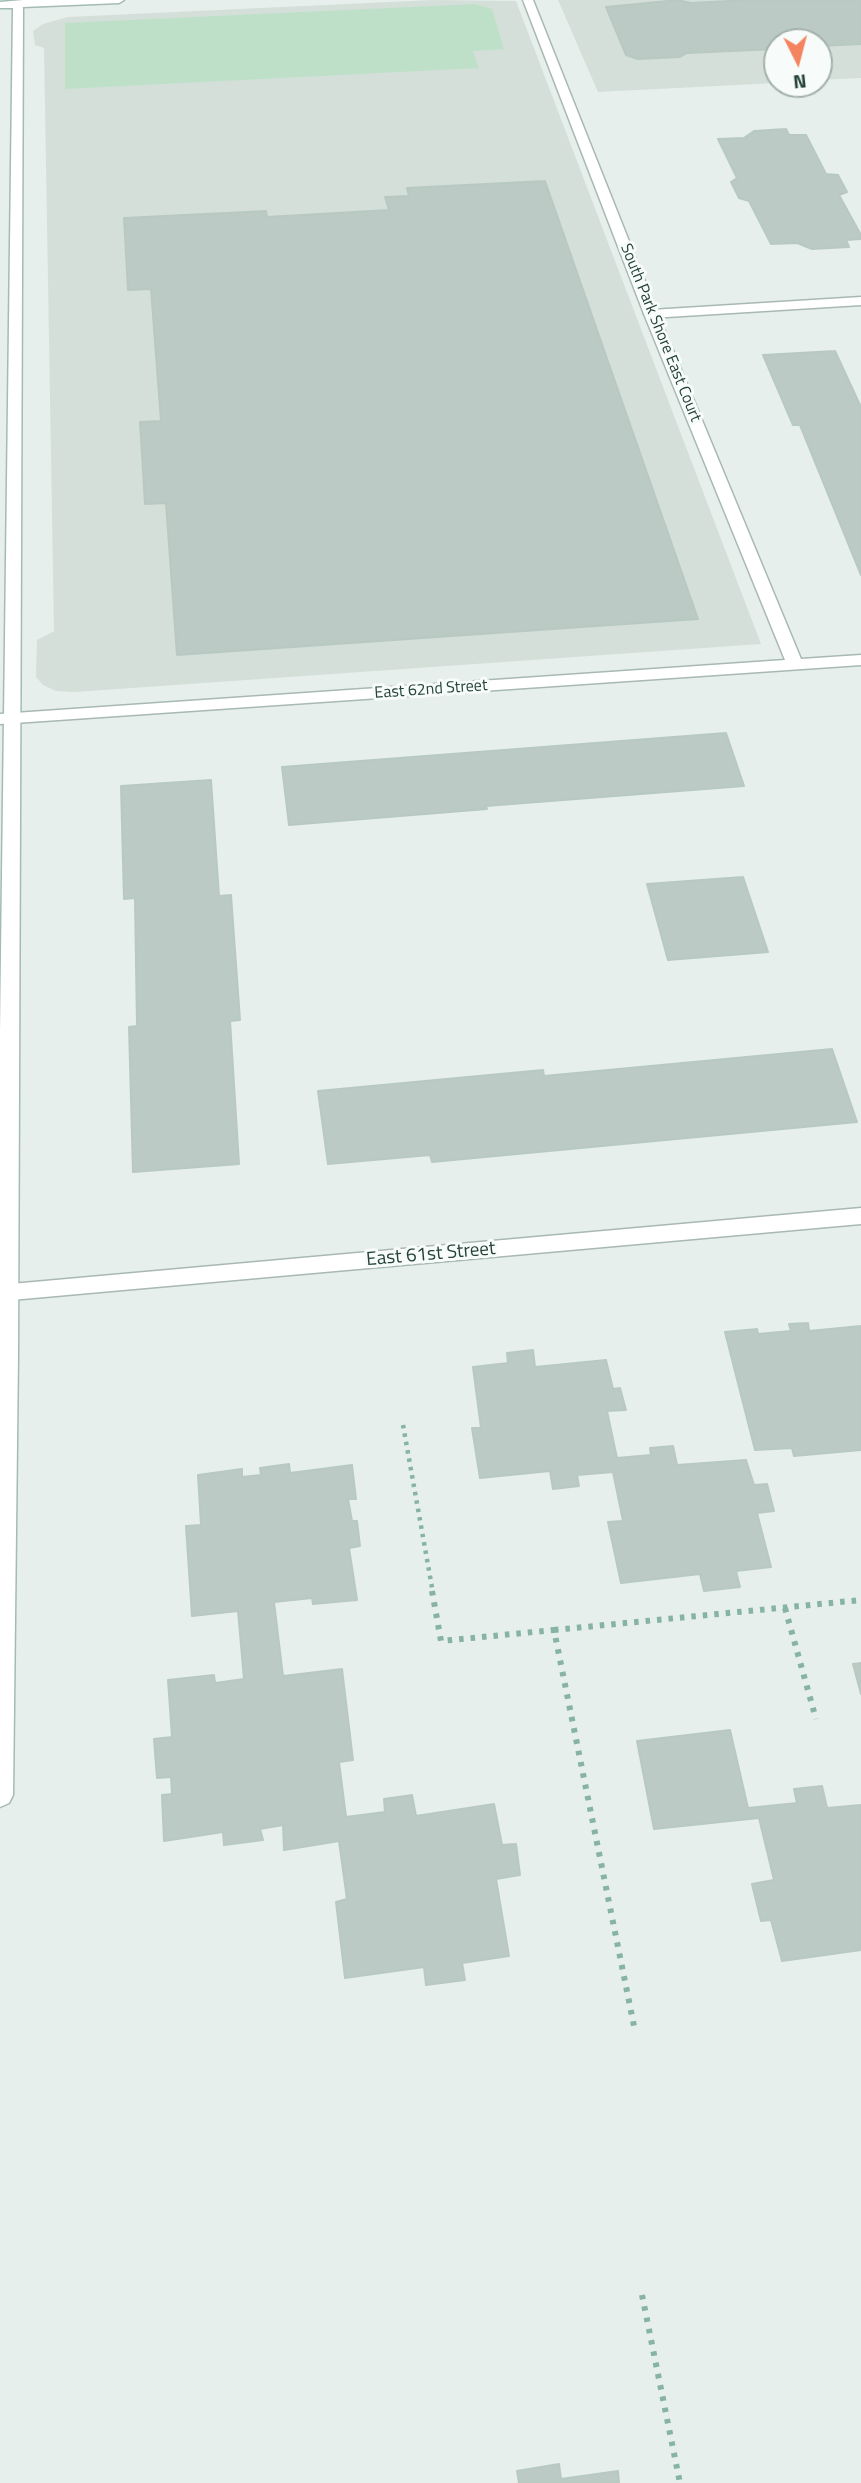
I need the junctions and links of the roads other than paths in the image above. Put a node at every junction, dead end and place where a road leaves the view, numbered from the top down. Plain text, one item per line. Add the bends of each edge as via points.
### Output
1 (119, 0) edge
2 (528, 0) edge
3 (18, 2) edge
4 (0, 5) edge
5 (861, 301) edge
6 (651, 314) junction
7 (861, 660) edge
8 (795, 665) junction
9 (6, 718) edge
10 (861, 1216) edge
11 (4, 1292) edge
12 (0, 1795) edge

1 - 3 street
2 - 6 street, South Park Shore East Court
3 - 4 street
3 - 9 street
5 - 6 street
6 - 8 street, South Park Shore East Court
7 - 8 street, East 62nd Street
8 - 9 street, East 62nd Street
9 - 11 street
10 - 11 street, East 61st Street
11 - 12 street

